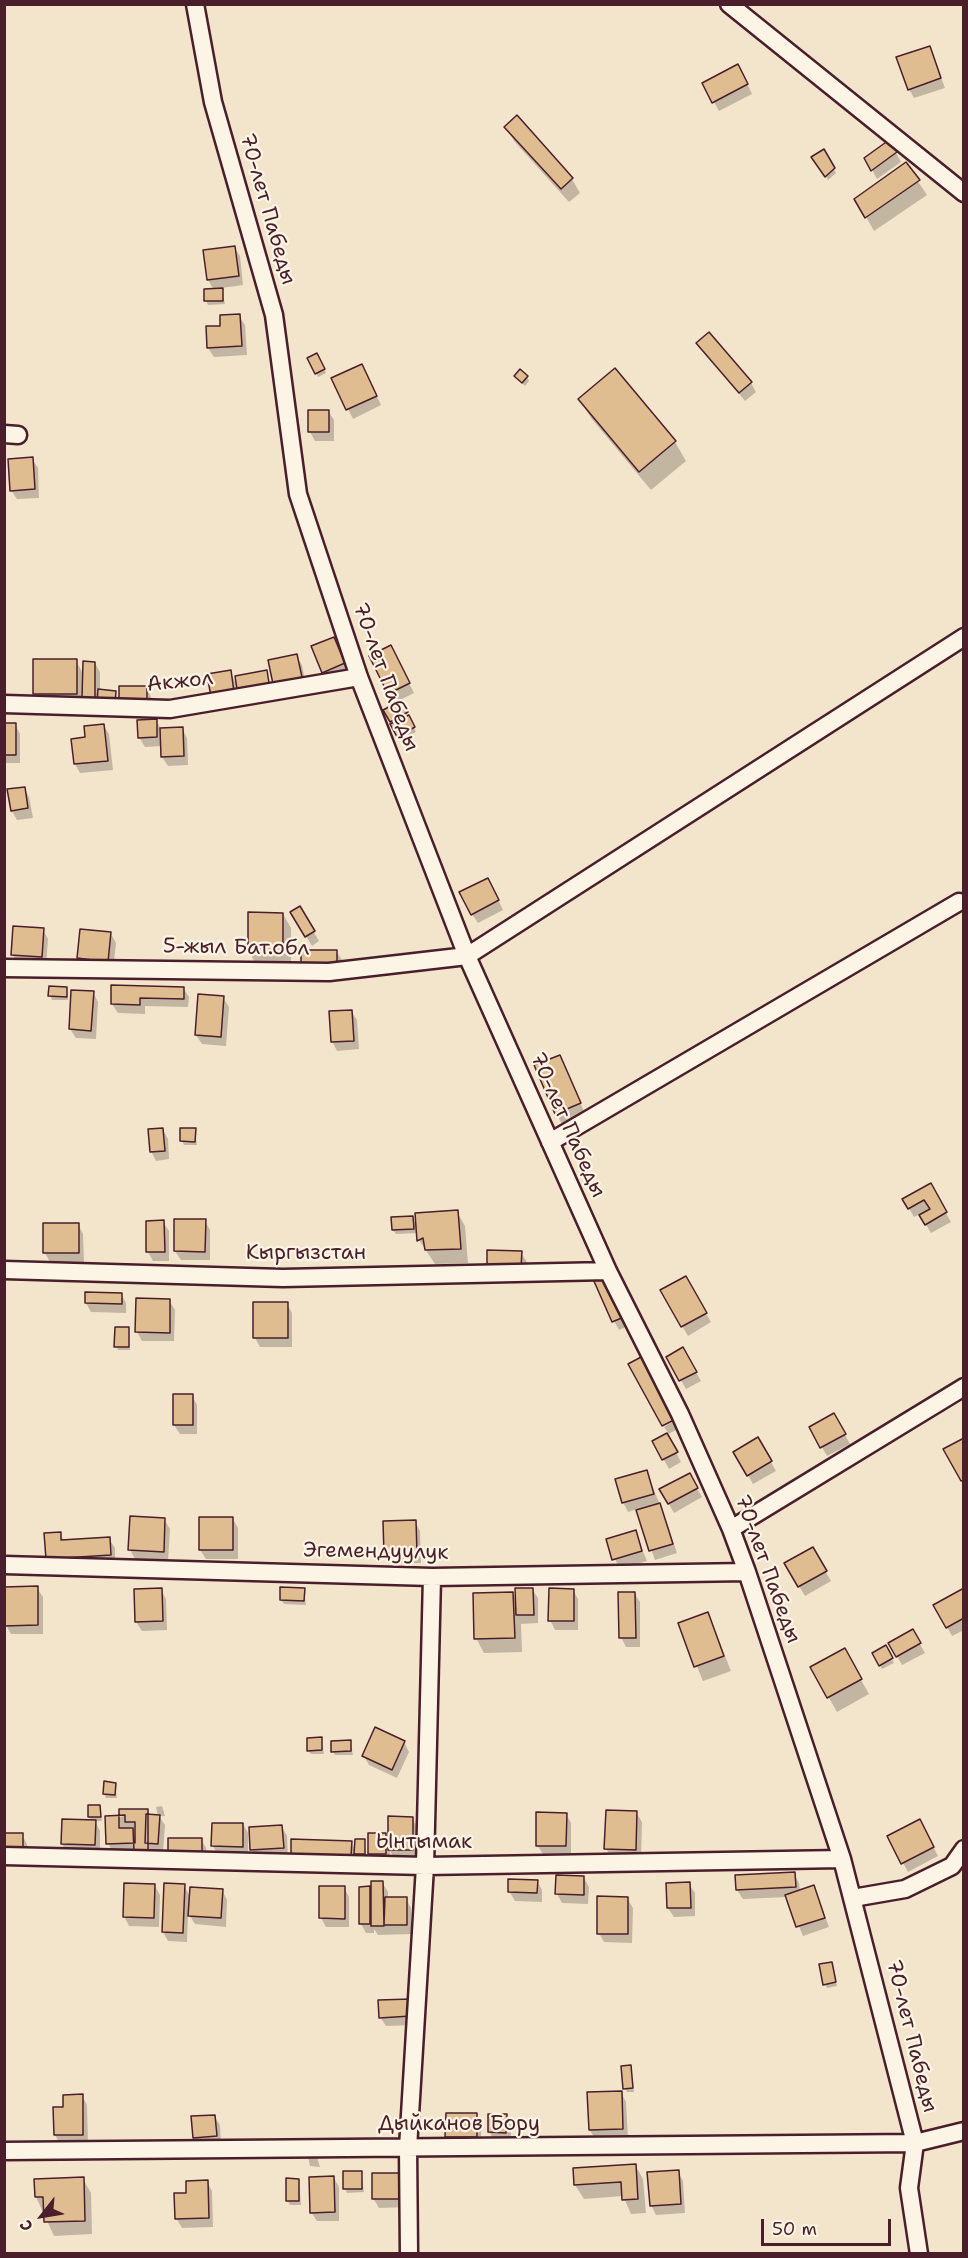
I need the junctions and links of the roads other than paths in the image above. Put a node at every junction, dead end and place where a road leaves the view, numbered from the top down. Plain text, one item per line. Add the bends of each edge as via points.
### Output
1 (195, 4) edge
2 (729, 4) edge
3 (963, 193) edge
4 (963, 637) edge
5 (358, 677) junction
6 (4, 704) edge
7 (959, 902) dead end
8 (467, 956) junction
9 (4, 968) edge
10 (550, 1142) junction
11 (4, 1270) edge
12 (608, 1271) junction
13 (963, 1387) edge
14 (731, 1529) junction
15 (4, 1565) edge
16 (747, 1572) junction
17 (432, 1576) junction
18 (963, 1849) edge
19 (4, 1856) edge
20 (842, 1859) junction
21 (425, 1866) junction
22 (853, 1898) junction
23 (963, 2131) edge
24 (915, 2143) junction
25 (408, 2148) junction
26 (4, 2151) edge
27 (409, 2253) edge
28 (919, 2253) edge

1 - 5 street, 70-лет Пабеды via 213,102 274,315 298,495
2 - 3 street
4 - 8 street
5 - 6 street, Акжол via 170,709
5 - 8 street, 70-лет Пабеды
7 - 10 street
8 - 9 street, 5-жыл Бат.обл via 329,972
8 - 10 street, 70-лет Пабеды
10 - 12 street, 70-лет Пабеды
11 - 12 street, Кыргызстан via 283,1278
12 - 14 street, 70-лет Пабеды via 680,1414
13 - 14 street
14 - 16 street, 70-лет Пабеды
15 - 17 street, Эгемендуулук
16 - 17 street, Эгемендуулук
16 - 20 street, 70-лет Пабеды
17 - 21 street
18 - 22 street via 952,1866 905,1889
19 - 21 street, Ынтымак
20 - 21 street, Ынтымак
20 - 22 street, 70-лет Пабеды
21 - 25 street
22 - 24 street, 70-лет Пабеды
23 - 24 street, Дыйканов Бору
24 - 25 street, Дыйканов Бору
24 - 28 street, 70-лет Пабеды via 909,2188
25 - 26 street, Дыйканов Бору
25 - 27 street

